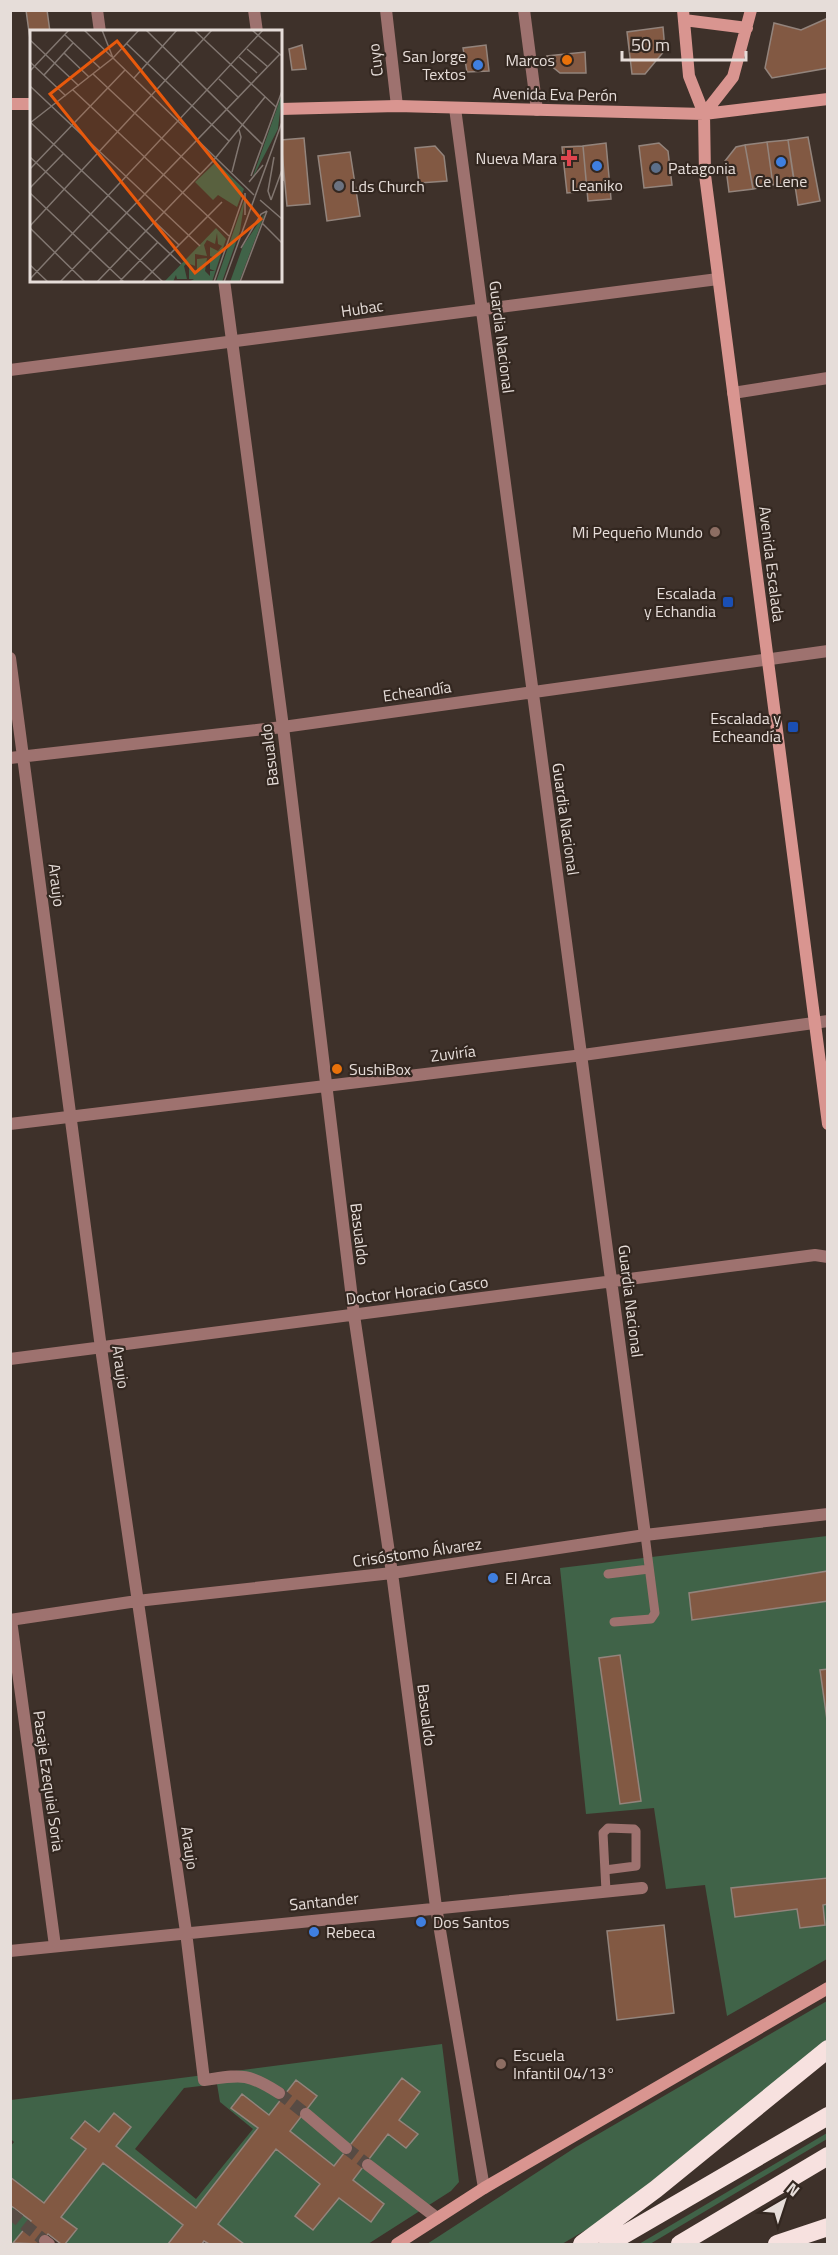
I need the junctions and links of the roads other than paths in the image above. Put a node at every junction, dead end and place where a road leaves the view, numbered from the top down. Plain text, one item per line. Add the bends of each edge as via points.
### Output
1 (98, 10) edge
2 (254, 10) edge
3 (386, 10) edge
4 (524, 10) edge
5 (751, 10) edge
6 (683, 15) edge
7 (747, 28) junction
8 (100, 30) edge
9 (257, 30) edge
10 (828, 99) edge
11 (10, 104) edge
12 (30, 104) edge
13 (397, 106) junction
14 (455, 108) junction
15 (282, 109) edge
16 (537, 110) junction
17 (705, 114) junction
18 (718, 279) junction
19 (224, 282) edge
20 (482, 308) junction
21 (232, 342) junction
22 (10, 370) edge
23 (828, 378) edge
24 (733, 393) junction
25 (828, 651) edge
26 (10, 658) edge
27 (768, 660) junction
28 (531, 691) junction
29 (283, 727) junction
30 (24, 756) junction
31 (10, 758) edge
32 (828, 1021) edge
33 (814, 1023) junction
34 (583, 1055) junction
35 (324, 1085) junction
36 (71, 1118) junction
37 (10, 1124) edge
38 (828, 1124) edge
39 (828, 1257) edge
40 (612, 1281) junction
41 (354, 1315) junction
42 (101, 1348) junction
43 (10, 1359) edge
44 (828, 1514) edge
45 (645, 1535) junction
46 (649, 1569) junction
47 (392, 1573) junction
48 (608, 1574) dead end
49 (137, 1601) junction
50 (11, 1620) edge
51 (614, 1622) dead end
52 (605, 1870) junction
53 (642, 1888) dead end
54 (606, 1891) junction
55 (436, 1907) junction
56 (186, 1932) junction
57 (55, 1946) junction
58 (10, 1951) edge
59 (828, 1988) edge
60 (828, 2049) edge
61 (279, 2093) tunnel mouth
62 (306, 2114) tunnel mouth
63 (828, 2116) edge
64 (346, 2148) tunnel mouth
65 (828, 2156) edge
66 (368, 2165) tunnel mouth
67 (484, 2188) junction
68 (437, 2218) junction
69 (828, 2227) edge
70 (397, 2244) edge
71 (582, 2244) edge
72 (608, 2244) edge
73 (680, 2244) edge
74 (777, 2244) edge

1 - 8 street
2 - 9 street
3 - 13 street, Cuyo
4 - 16 street
5 - 7 main road
6 - 7 main road
6 - 17 main road, Avenida Escalada via 689,76
7 - 17 main road via 733,77
10 - 17 main road, Avenida Eva Perón
11 - 12 main road
13 - 14 main road, Avenida Eva Perón
13 - 15 main road, Avenida Eva Perón
14 - 16 main road, Avenida Eva Perón
14 - 20 street, Guardia Nacional
16 - 17 main road, Avenida Eva Perón
17 - 18 main road, Avenida Escalada via 705,175
18 - 20 street, Hubac
18 - 24 main road, Avenida Escalada
19 - 21 street, Basualdo
20 - 21 street, Hubac
20 - 28 street, Guardia Nacional
21 - 22 street, Hubac
21 - 29 street, Basualdo
23 - 24 street
24 - 27 main road, Avenida Escalada
25 - 27 street, Echeandía
26 - 30 street, Araujo
27 - 28 street, Echeandía
27 - 33 main road, Avenida Escalada
28 - 29 street, Echeandía
28 - 34 street, Guardia Nacional
29 - 30 street, Echeandía
29 - 35 street, Basualdo
30 - 31 street, Echeandía
30 - 36 street, Araujo
32 - 33 street, Zuviría
33 - 34 street, Zuviría
33 - 38 main road, Avenida Escalada
34 - 35 street, Zuviría
34 - 40 street, Guardia Nacional
35 - 36 street, Zuviría
35 - 41 street, Basualdo
36 - 37 street, Zuviría
36 - 42 street, Araujo
39 - 40 street, Doctor Horacio Casco via 815,1255
40 - 41 street, Doctor Horacio Casco
40 - 45 street, Guardia Nacional
41 - 42 street, Doctor Horacio Casco
41 - 47 street, Basualdo
42 - 43 street, Doctor Horacio Casco
42 - 49 street, Araujo
44 - 45 street, Crisóstomo Álvarez
45 - 46 lane
45 - 47 street, Crisóstomo Álvarez
46 - 48 lane
46 - 51 lane via 654,1616
47 - 49 street, Crisóstomo Álvarez
47 - 55 street, Basualdo
49 - 50 street, Crisóstomo Álvarez
49 - 56 street, Araujo
50 - 57 street, Pasaje Ezequiel Soria
52 - 52 lane via 604,1830 634,1829 636,1866
52 - 54 lane
53 - 54 street, Santander
54 - 55 street, Santander
55 - 56 street, Santander
55 - 67 street, Basualdo
56 - 57 street, Santander
56 - 61 street, Araujo via 204,2080 242,2075 256,2078
57 - 58 street, Santander
59 - 67 main road
60 - 71 highway
62 - 64 street
63 - 72 highway
65 - 73 highway
66 - 68 street
67 - 68 main road
68 - 70 main road
69 - 74 highway

